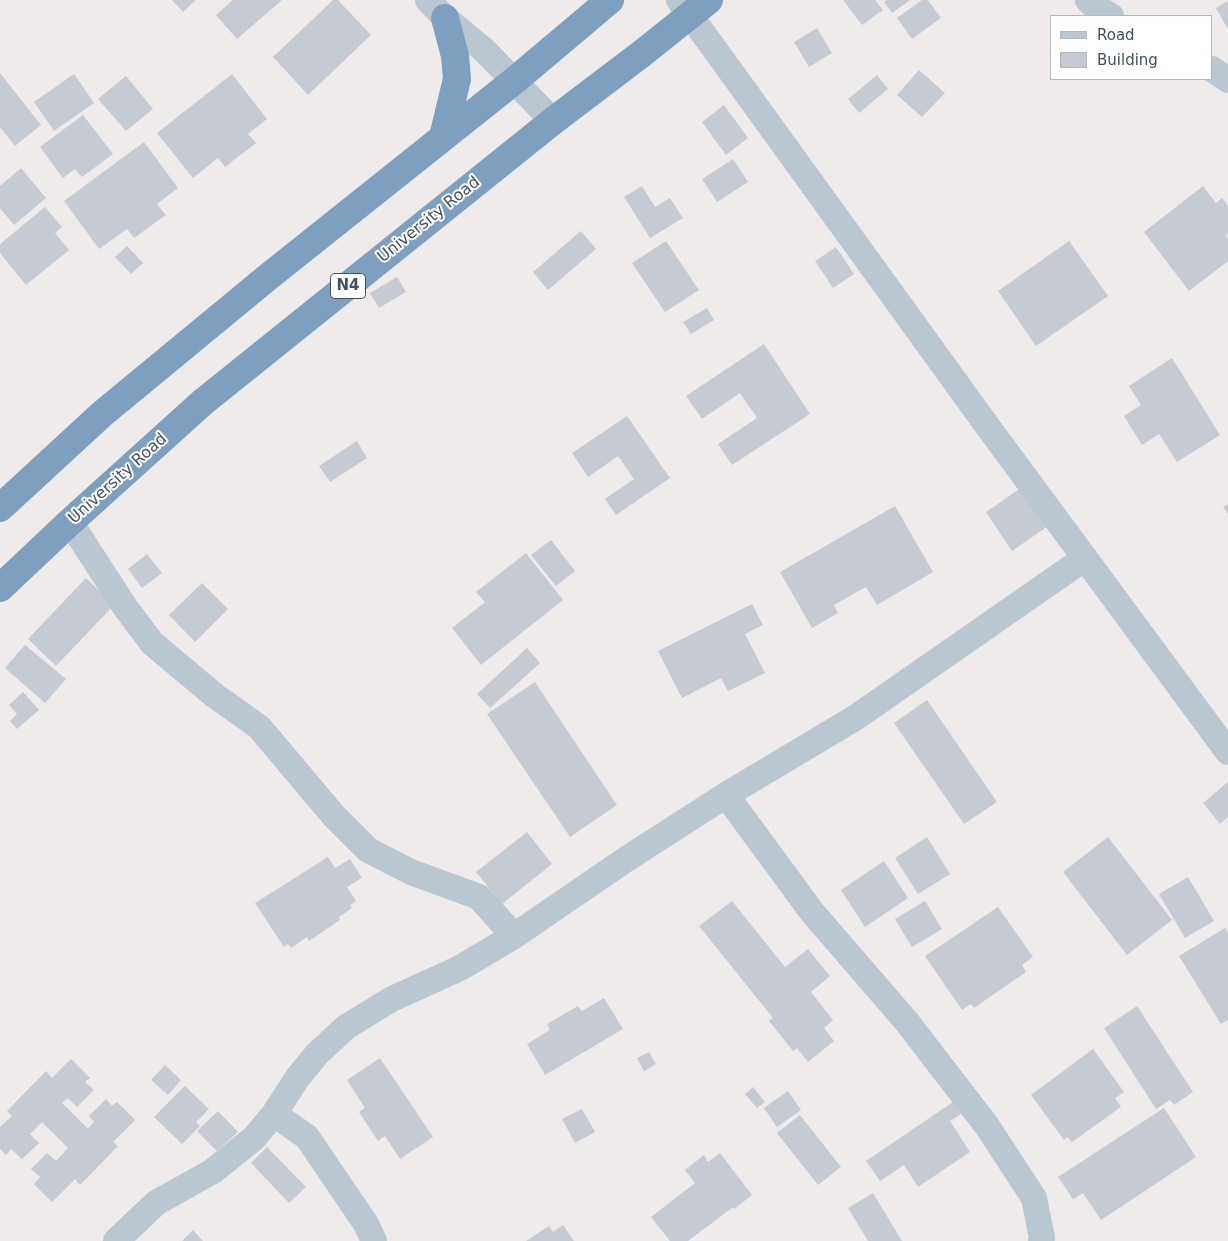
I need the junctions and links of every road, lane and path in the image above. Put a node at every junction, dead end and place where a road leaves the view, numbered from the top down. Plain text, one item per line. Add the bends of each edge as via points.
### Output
1 (610, 0) edge
2 (1088, 0) edge
3 (692, 5) edge
4 (437, 9) edge
5 (1109, 15) edge
6 (1213, 70) edge
7 (1228, 80) edge
8 (514, 81) junction
9 (553, 121) junction
10 (443, 137) junction
11 (0, 508) edge
12 (70, 522) junction
13 (1085, 558) junction
14 (0, 588) edge
15 (1228, 752) edge
16 (726, 795) junction
17 (514, 936) junction
18 (274, 1114) junction
19 (116, 1241) edge
20 (374, 1241) edge
21 (1041, 1241) edge

1 - 8 highway
2 - 5 street
3 - 9 highway, University Road / N4
3 - 13 street via 985,423
4 - 8 street
4 - 10 highway via 455,56 457,79
6 - 7 street
8 - 9 street
8 - 10 highway
9 - 12 highway, University Road / N4 via 204,402
10 - 11 highway via 102,414
12 - 14 highway, University Road / N4
12 - 17 street via 152,644 259,727 334,816 368,850 411,872 478,897
13 - 15 street
13 - 16 street via 855,718
16 - 17 street
16 - 21 street via 812,912 907,1022 987,1126 1034,1198
17 - 18 street via 460,968 392,999 346,1027 298,1077
18 - 19 street via 254,1138 213,1171 156,1203
18 - 20 street via 307,1137

